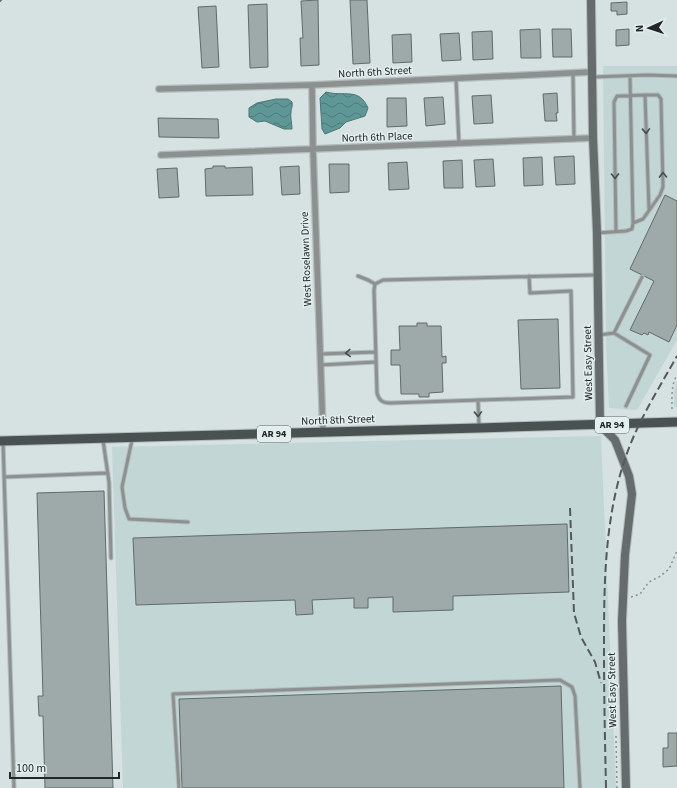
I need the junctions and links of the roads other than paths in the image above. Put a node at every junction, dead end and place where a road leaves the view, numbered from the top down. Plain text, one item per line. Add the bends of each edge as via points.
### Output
1 (591, 0) edge
2 (573, 74) junction
3 (592, 75) junction
4 (630, 76) junction
5 (677, 76) edge
6 (456, 78) junction
7 (312, 85) junction
8 (159, 89) dead end
9 (630, 95) junction
10 (645, 95) junction
11 (593, 138) junction
12 (574, 139) junction
13 (459, 144) junction
14 (313, 149) junction
15 (161, 155) dead end
16 (649, 210) junction
17 (633, 223) junction
18 (616, 232) junction
19 (597, 233) junction
20 (598, 274) junction
21 (358, 276) dead end
22 (529, 276) junction
23 (642, 277) dead end
24 (375, 284) junction
25 (614, 333) junction
26 (599, 335) junction
27 (376, 352) junction
28 (320, 354) junction
29 (376, 362) junction
30 (320, 365) junction
31 (478, 400) junction
32 (626, 406) dead end
33 (677, 422) edge
34 (600, 425) junction
35 (479, 428) junction
36 (323, 433) junction
37 (103, 438) junction
38 (133, 438) junction
39 (1, 441) edge
40 (108, 473) junction
41 (4, 477) junction
42 (188, 522) dead end
43 (111, 558) dead end
44 (14, 788) edge
45 (179, 788) edge
46 (580, 788) edge
47 (626, 788) edge

1 - 3 street, West Easy Street
2 - 3 street, North 6th Street
2 - 6 street, North 6th Street
2 - 12 lane
3 - 4 lane
3 - 11 street, West Easy Street
4 - 5 lane
4 - 9 lane
6 - 7 street, North 6th Street
6 - 13 lane
7 - 8 street, North 6th Street
7 - 14 street, West Roselawn Drive
9 - 10 lane
9 - 17 lane
9 -> 18 lane via 617,96 614,102
10 -> 16 lane
16 -> 10 lane via 663,187 661,99 658,95
11 - 12 street, North 6th Place
11 - 19 street, West Easy Street
12 - 13 street, North 6th Place
13 - 14 street, North 6th Place
14 - 15 street, North 6th Place
14 - 28 street, West Roselawn Drive
16 - 17 lane via 643,219
17 - 18 lane via 632,229
18 - 19 lane
19 - 20 street, West Easy Street
20 - 22 lane
20 - 26 street, West Easy Street
21 - 24 lane
22 - 24 lane via 383,280
22 - 31 lane via 530,293 571,291 573,397
23 - 25 lane
24 - 27 lane
25 - 26 lane
25 - 32 lane via 650,355
26 - 34 street, West Easy Street
27 -> 28 lane
27 - 29 lane
28 - 30 street, West Roselawn Drive
29 - 30 lane
29 - 31 lane via 377,393 380,400 385,403
30 - 36 street, West Roselawn Drive
31 -> 35 lane
33 - 34 main road, North 8th Street / AR 94
34 - 35 main road, North 8th Street / AR 94
34 - 47 street, West Easy Street via 615,440 629,476 632,494 625,555 622,621
35 - 36 main road, North 8th Street / AR 94
36 - 38 main road, North 8th Street / AR 94
37 - 38 main road, North 8th Street / AR 94
37 - 39 main road, North 8th Street / AR 94
37 - 40 lane
38 - 42 lane via 122,487 129,520
39 - 41 lane
40 - 41 lane
40 - 43 lane
41 - 44 lane
45 - 46 lane via 174,694 560,680 572,687 575,696

